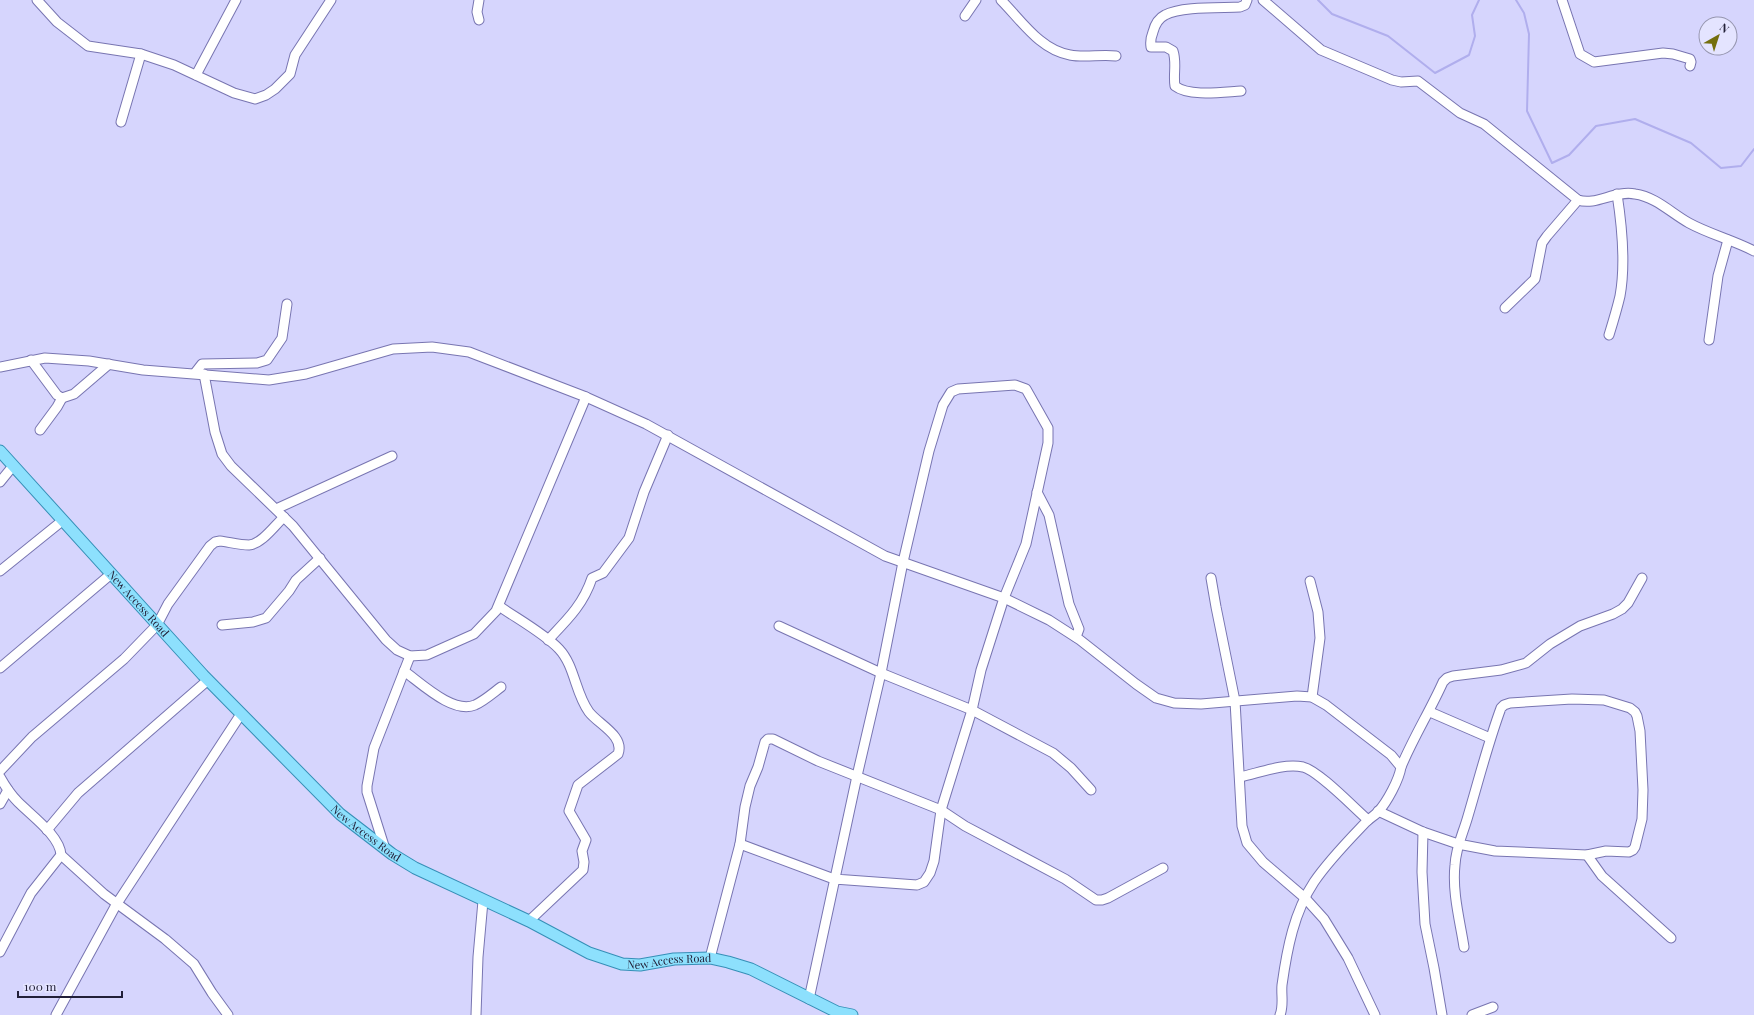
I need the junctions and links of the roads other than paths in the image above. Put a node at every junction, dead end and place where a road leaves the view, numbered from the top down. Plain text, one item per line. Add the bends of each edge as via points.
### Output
1 (36, 0) edge
2 (236, 0) edge
3 (331, 0) edge
4 (479, 0) edge
5 (976, 0) edge
6 (1001, 0) edge
7 (1247, 0) edge
8 (1264, 0) edge
9 (1562, 0) edge
10 (965, 16) dead end
11 (479, 20) dead end
12 (141, 54) junction
13 (1116, 56) dead end
14 (1690, 66) dead end
15 (196, 75) junction
16 (1241, 91) dead end
17 (121, 122) dead end
18 (1617, 194) junction
19 (1578, 200) junction
20 (1728, 240) junction
21 (1754, 251) edge
22 (287, 304) dead end
23 (1505, 308) dead end
24 (1609, 335) dead end
25 (1709, 340) dead end
26 (31, 360) junction
27 (109, 364) junction
28 (0, 367) edge
29 (199, 373) junction
30 (586, 397) junction
31 (62, 398) junction
32 (40, 430) dead end
33 (668, 435) junction
34 (0, 451) edge
35 (392, 456) dead end
36 (13, 466) junction
37 (0, 482) edge
38 (1037, 492) junction
39 (276, 509) junction
40 (284, 517) junction
41 (62, 521) junction
42 (320, 558) junction
43 (903, 562) junction
44 (0, 571) edge
45 (111, 574) junction
46 (1212, 578) dead end
47 (1642, 578) dead end
48 (1310, 581) dead end
49 (1004, 598) junction
50 (499, 606) junction
51 (157, 625) junction
52 (222, 625) dead end
53 (778, 626) dead end
54 (1076, 637) junction
55 (548, 640) junction
56 (410, 656) junction
57 (0, 668) edge
58 (404, 671) junction
59 (881, 673) junction
60 (208, 680) junction
61 (501, 687) dead end
62 (1312, 697) junction
63 (1236, 701) junction
64 (972, 710) junction
65 (1430, 712) junction
66 (241, 714) junction
67 (1490, 738) junction
68 (1401, 767) junction
69 (0, 771) edge
70 (857, 776) junction
71 (0, 777) edge
72 (1240, 777) junction
73 (8, 790) junction
74 (1091, 790) dead end
75 (0, 804) edge
76 (941, 810) junction
77 (1378, 811) junction
78 (1368, 820) junction
79 (47, 830) junction
80 (1422, 832) junction
81 (740, 844) junction
82 (1458, 844) junction
83 (385, 849) junction
84 (61, 855) junction
85 (1587, 855) junction
86 (1163, 868) dead end
87 (834, 879) junction
88 (1305, 898) junction
89 (483, 901) junction
90 (116, 905) junction
91 (529, 920) junction
92 (1671, 938) dead end
93 (1464, 947) dead end
94 (0, 952) edge
95 (710, 958) junction
96 (809, 999) junction
97 (1493, 1007) dead end
98 (56, 1015) edge
99 (228, 1015) edge
100 (476, 1015) edge
101 (852, 1015) edge
102 (1280, 1015) edge
103 (1376, 1015) edge
104 (1442, 1015) edge
105 (1472, 1015) edge

1 - 12 street via 57,22 88,46
2 - 15 street
3 - 15 street via 295,54 290,74 266,95 255,99 234,93
4 - 11 street
5 - 10 street
6 - 13 street via 1040,40 1055,51 1071,55
7 - 16 street via 1240,7 1192,9 1166,14 1159,19 1154,28 1150,44 1154,48 1166,47 1173,51 1173,78 1175,86 1180,90
8 - 19 street via 1321,50 1392,80 1418,81 1460,113 1484,124
9 - 14 street via 1580,54 1586,59 1594,62 1668,53 1690,58
12 - 15 street
12 - 17 street
18 - 19 street via 1587,202
18 - 20 street via 1633,193 1648,197 1690,223
18 - 24 street via 1622,257 1621,286
19 - 23 street via 1542,244 1535,279
20 - 21 street
20 - 25 street via 1718,276
22 - 29 street via 282,338 267,360 257,363 202,364
26 - 27 street via 90,360
26 - 28 street
26 - 31 street
27 - 29 street via 143,370
27 - 31 street via 74,394
29 - 30 street via 269,380 306,374 393,349 432,346 469,352
29 - 39 street via 222,454
30 - 33 street
30 - 50 street
31 - 32 street
33 - 43 street via 866,547
33 - 55 street via 644,492 629,538 603,573 592,578 587,594 573,614
34 - 36 main road, New Access Road
35 - 39 street
36 - 37 street
36 - 41 main road, New Access Road
38 - 43 street via 1048,443 1048,428 1026,389 1015,385 958,389 951,392 943,405 929,451
38 - 49 street via 1026,544
38 - 54 street via 1050,515 1069,604 1079,629
39 - 40 street
40 - 42 street
40 - 51 street via 259,541 249,545 220,541 210,546 168,604
41 - 44 street
41 - 45 main road, New Access Road
42 - 52 street via 296,580 266,618
42 - 56 street via 386,640 397,650
43 - 49 street
43 - 59 street
45 - 51 main road, New Access Road
45 - 57 street
46 - 63 street
47 - 65 street via 1622,609 1580,626 1550,644 1526,663 1501,670 1447,678
48 - 62 street via 1318,612 1320,638
49 - 54 street
49 - 64 street via 981,670
50 - 55 street
50 - 56 street via 474,634 427,655
51 - 60 main road, New Access Road
51 - 69 street via 106,675 32,737
53 - 59 street
54 - 63 street via 1156,698 1174,703
55 - 91 street via 559,648 564,656 583,704 614,736 620,748 614,758 578,785 569,811 586,840 582,854 583,870
56 - 58 street
58 - 61 street via 457,706 476,705
58 - 83 street via 374,748 366,786
59 - 64 street
59 - 70 street
60 - 66 main road, New Access Road
60 - 79 street via 78,793
62 - 63 street
62 - 68 street via 1326,704 1391,755
63 - 72 street
64 - 74 street via 1053,753
64 - 76 street
65 - 67 street
65 - 68 street via 1412,741
66 - 83 main road, New Access Road via 340,814
66 - 90 street
67 - 82 street via 1468,819
67 - 85 street via 1501,708 1510,703 1572,699 1604,700 1635,712 1640,731 1643,790 1642,819 1635,847 1629,852 1606,851
68 - 77 street via 1397,782
70 - 76 street
70 - 81 street via 768,739 744,807
70 - 87 street
71 - 73 street
72 - 78 street via 1282,767 1305,767
72 - 88 street via 1242,826 1247,843 1263,862
73 - 75 street
73 - 79 street
76 - 86 street via 965,826 1065,879 1096,900 1108,898
76 - 87 street via 934,861 924,882 916,885
77 - 78 street
77 - 80 street
78 - 88 street via 1314,882
79 - 84 street via 58,843
80 - 82 street
80 - 104 street via 1425,924
81 - 87 street
81 - 95 street
82 - 85 street via 1496,851
82 - 93 street via 1454,867 1455,888
83 - 89 main road, New Access Road via 415,868
84 - 90 street
84 - 94 street via 31,893
85 - 92 street via 1602,876
87 - 96 street
88 - 102 street via 1289,942
88 - 103 street via 1332,930
89 - 91 main road, New Access Road
89 - 100 street
90 - 98 street
90 - 99 street via 165,939 194,964
91 - 95 main road, New Access Road via 589,953 622,964 640,965 674,959
95 - 96 main road, New Access Road via 751,969
96 - 101 main road, New Access Road via 837,1012
97 - 105 street

